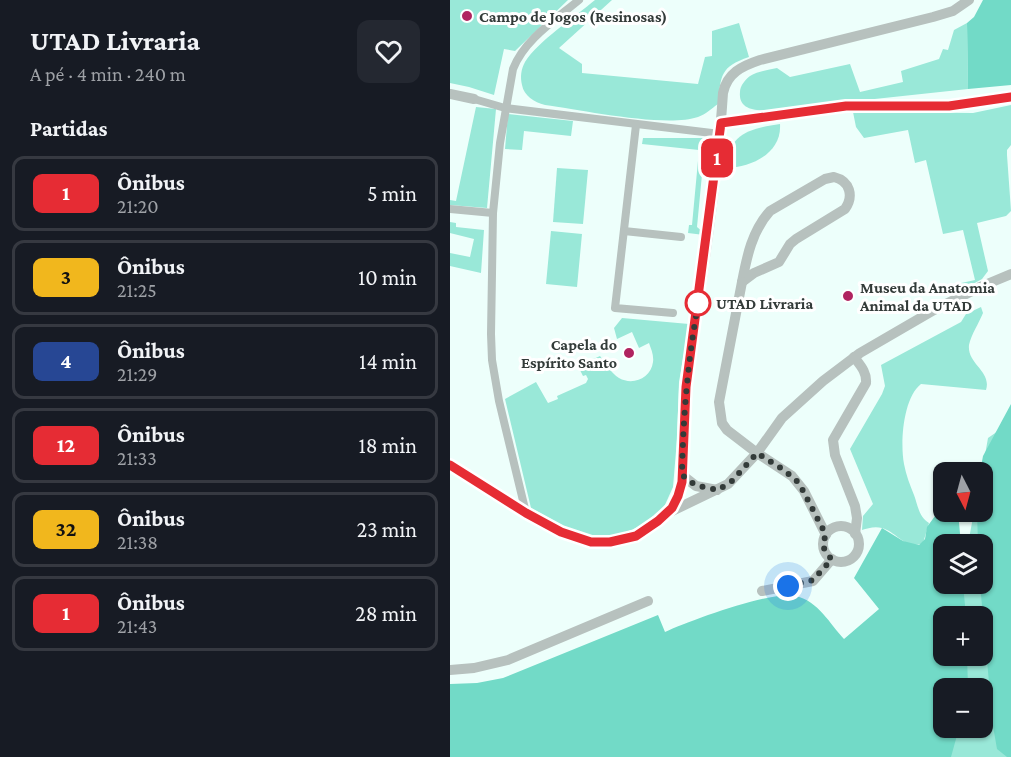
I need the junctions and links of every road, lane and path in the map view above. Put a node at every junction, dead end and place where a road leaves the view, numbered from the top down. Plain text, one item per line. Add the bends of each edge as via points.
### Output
1 (579, 0) edge
2 (969, 0) edge
3 (450, 94) edge
4 (1011, 97) edge
5 (474, 99) joint
6 (505, 108) junction
7 (636, 125) junction
8 (721, 129) junction
9 (450, 210) edge
10 (493, 213) junction
11 (624, 231) junction
12 (681, 237) dead end
13 (1011, 274) edge
14 (742, 282) junction
15 (673, 313) dead end
16 (854, 357) junction
17 (757, 453) junction
18 (450, 465) edge
19 (682, 475) junction
20 (718, 490) junction
21 (526, 513) junction
22 (665, 515) junction
23 (855, 534) junction
24 (826, 535) junction
25 (832, 559) junction
26 (762, 591) dead end
27 (648, 601) dead end
28 (450, 670) edge

1 - 6 street via 520,54
2 - 8 street via 953,11 933,17 759,60 741,68 725,85
3 - 5 street
4 - 8 street via 949,106 846,106
5 - 6 street
6 - 7 street
6 - 10 street
7 - 8 street
7 - 11 street
8 - 19 street via 686,387
9 - 10 street
10 - 21 street via 492,360
11 - 12 street
11 - 15 street via 615,308
13 - 16 street via 934,310
14 - 14 street via 779,262 796,239 845,209 850,192 843,180 825,179 770,211 754,235
14 - 17 street via 719,414 724,427
16 - 17 street via 792,408
16 - 23 street via 867,377 866,383 836,433 833,447 855,506
17 - 20 street via 732,481
17 - 24 street via 799,483
18 - 21 street
19 - 20 street via 695,485
19 - 22 street via 678,496
20 - 22 street
21 - 22 street via 572,536 601,543 636,536
23 - 24 street via 841,526
23 - 25 street via 859,545 854,556 843,561
24 - 25 street via 824,550
25 - 26 street via 813,580
27 - 28 street via 508,660

